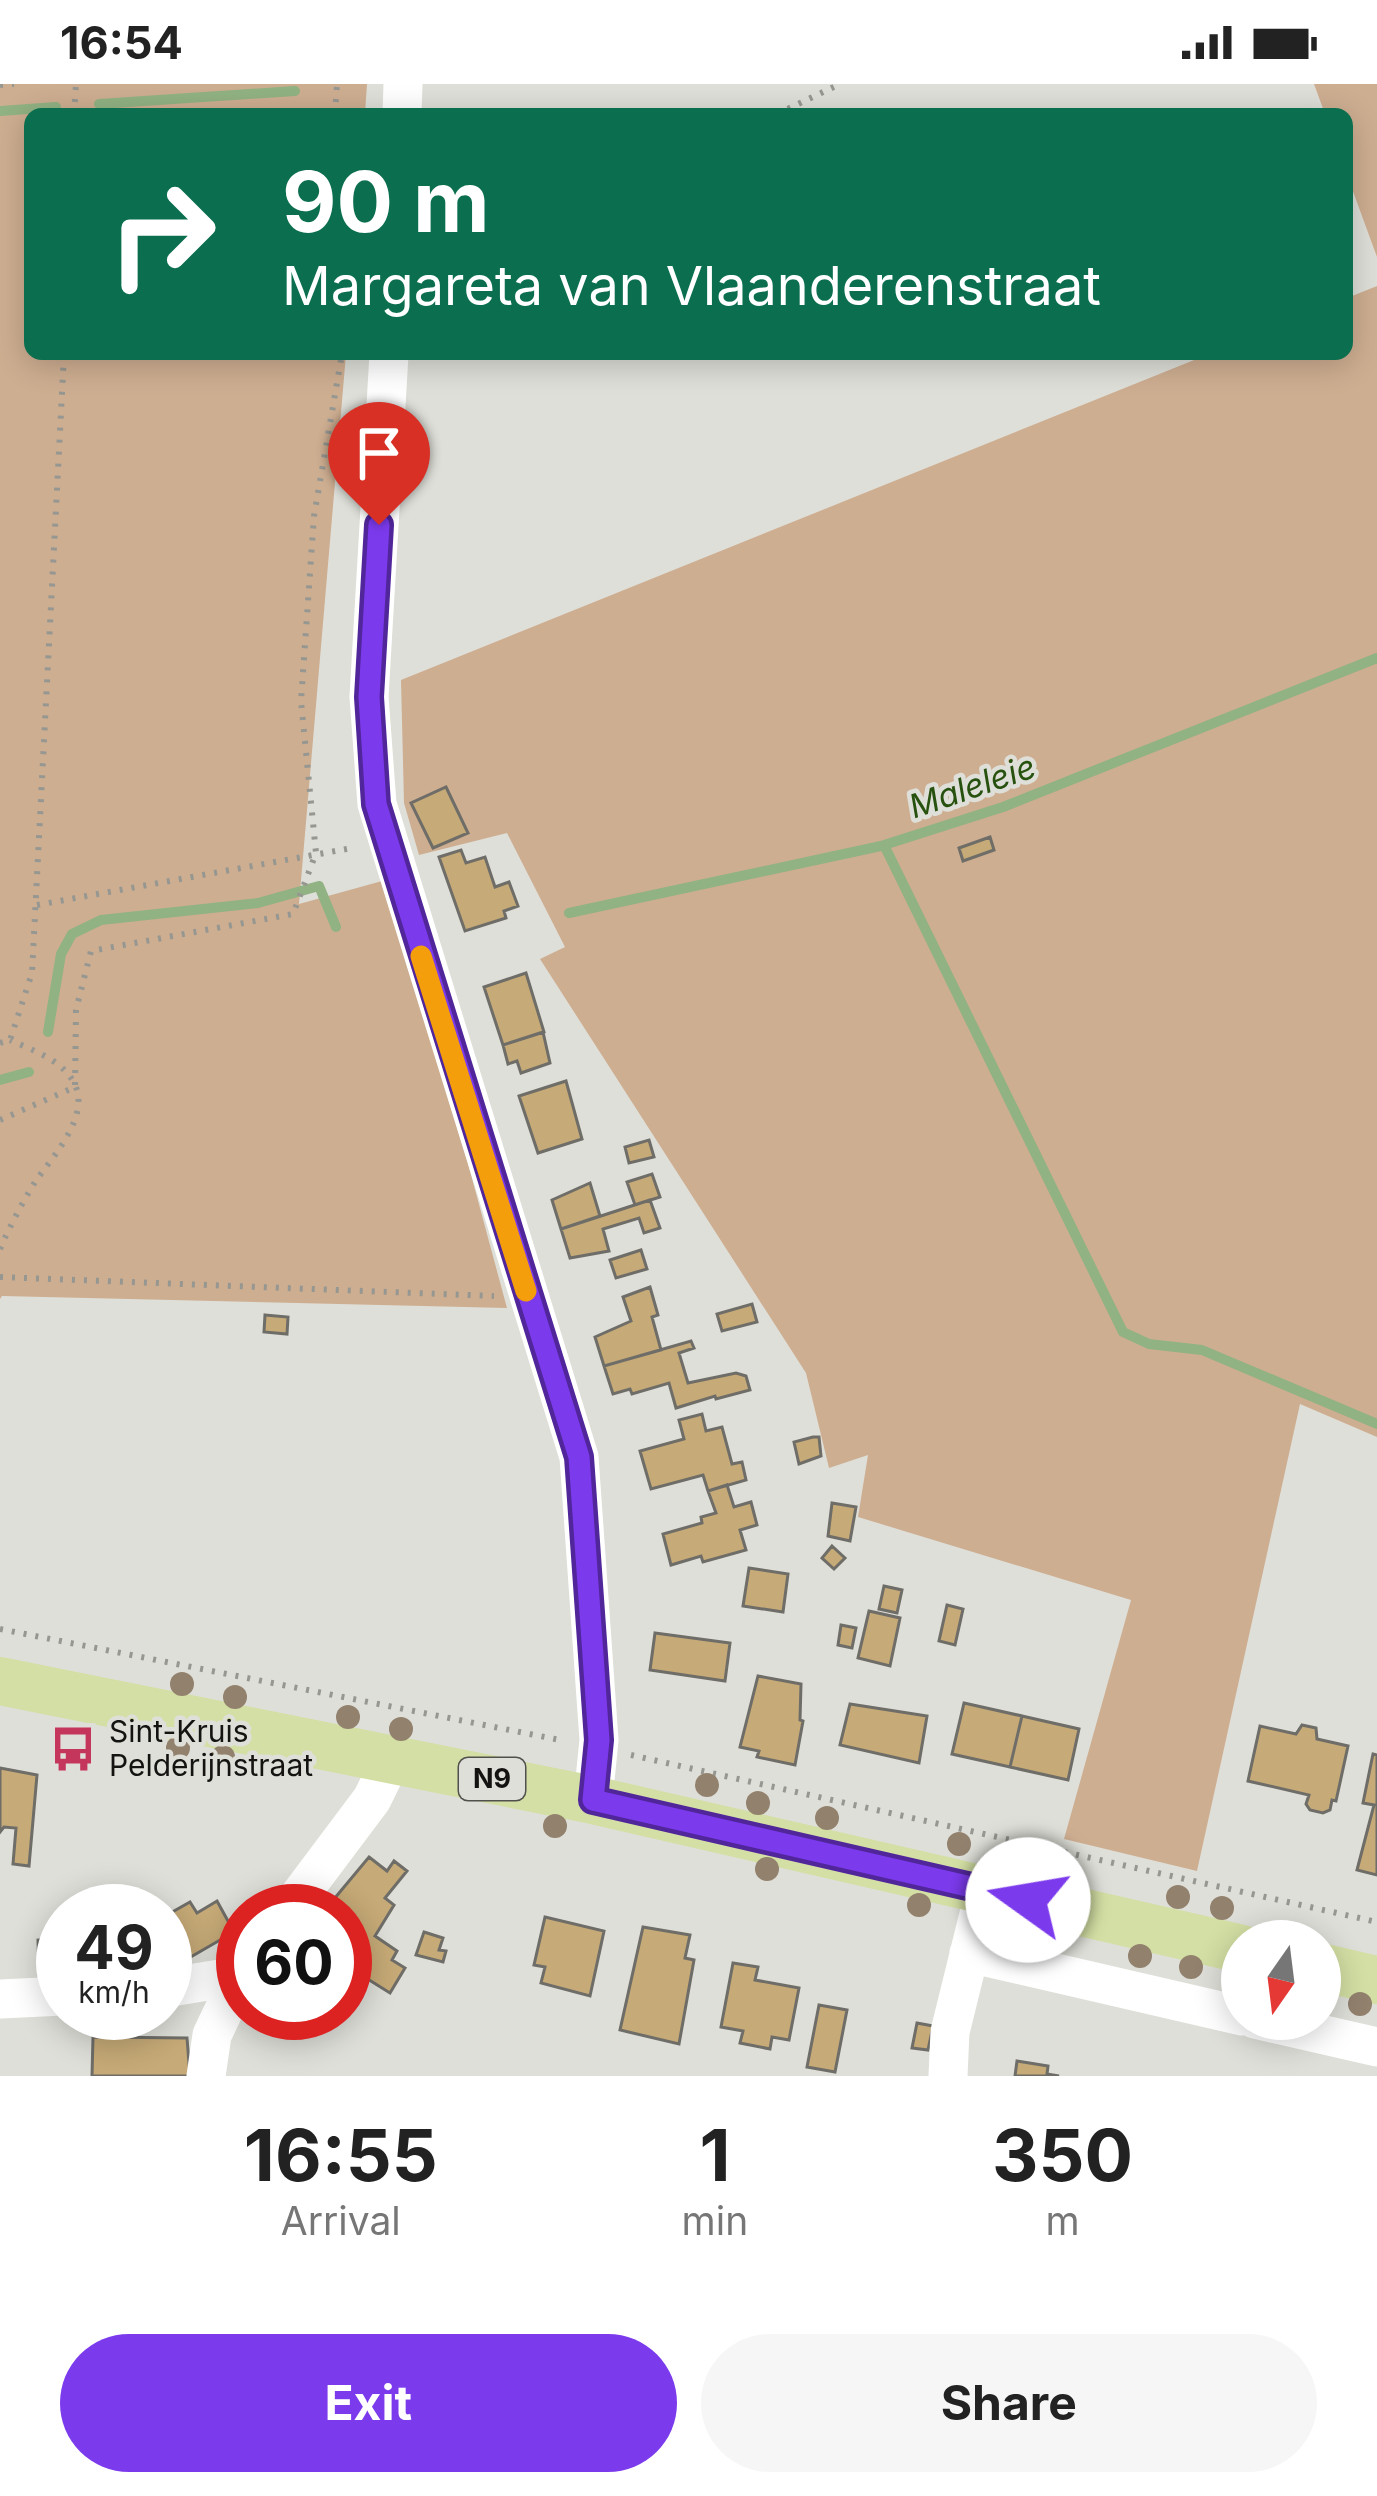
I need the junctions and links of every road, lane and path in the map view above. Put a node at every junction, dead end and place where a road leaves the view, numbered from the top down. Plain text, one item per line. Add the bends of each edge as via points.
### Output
1 (14, 84) edge
2 (840, 84) edge
3 (0, 86) edge
4 (790, 108) edge
5 (64, 360) edge
6 (341, 360) edge
7 (389, 360) edge
8 (386, 843) junction
9 (316, 853) junction
10 (37, 905) junction
11 (10, 1040) junction
12 (0, 1043) edge
13 (76, 1087) junction
14 (0, 1120) edge
15 (0, 1249) edge
16 (0, 1277) edge
17 (528, 1297) junction
18 (0, 1629) edge
19 (0, 1681) edge
20 (599, 1748) junction
21 (392, 1758) junction
22 (593, 1800) junction
23 (308, 1884) edge
24 (985, 1890) junction
25 (1377, 1922) edge
26 (1221, 1944) edge
27 (969, 1953) junction
28 (1341, 1972) edge
29 (1377, 1981) edge
30 (36, 1997) edge
31 (0, 1999) edge
32 (1221, 2011) edge
33 (216, 2026) edge
34 (1341, 2039) edge
35 (1377, 2047) edge
36 (206, 2076) edge
37 (948, 2076) edge

1 - 3 path
2 - 4 path
5 - 10 path
6 - 9 path via 314,517 301,701
7 - 8 street via 369,697
8 - 9 path
8 - 17 street
9 - 10 path
9 - 13 path via 293,914 91,951 76,1010
10 - 11 path via 32,973
11 - 12 path
11 - 13 path via 51,1058
13 - 14 path
13 - 15 path via 78,1110
16 - 17 path
17 - 20 street via 579,1457
18 - 20 path
19 - 21 main road, N9
20 - 22 street
20 - 25 path
21 - 22 main road, N9
21 - 23 street
22 - 24 main road, N9
24 - 26 main road, N9
24 - 27 street
27 - 32 street
27 - 37 street
28 - 29 main road
30 - 31 street
33 - 36 street
34 - 35 street

